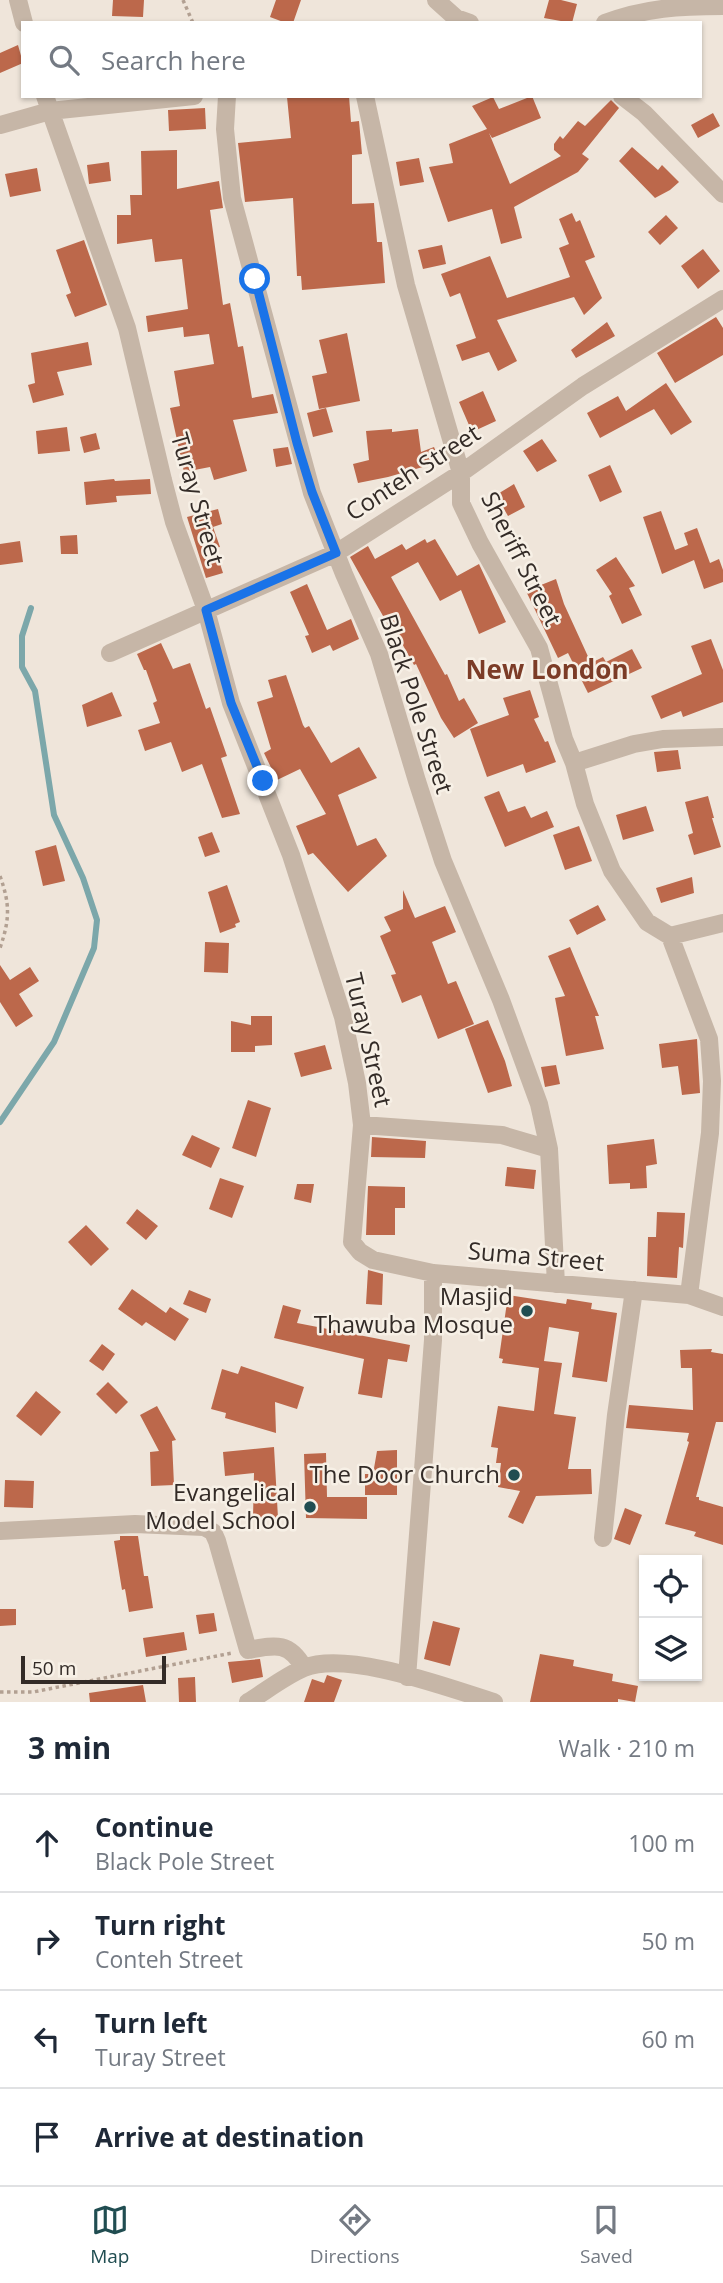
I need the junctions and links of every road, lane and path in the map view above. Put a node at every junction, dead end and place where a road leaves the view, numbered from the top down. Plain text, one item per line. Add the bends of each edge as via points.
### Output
1 (18, 0) edge
2 (183, 0) edge
3 (436, 0) edge
4 (723, 6) edge
5 (23, 21) edge
6 (192, 21) edge
7 (459, 21) edge
8 (610, 21) edge
9 (152, 98) edge
10 (227, 98) edge
11 (365, 98) edge
12 (625, 98) edge
13 (48, 103) edge
14 (0, 125) edge
15 (723, 194) edge
16 (723, 299) edge
17 (461, 473) junction
18 (336, 553) junction
19 (206, 610) junction
20 (110, 653) dead end
21 (723, 737) edge
22 (574, 763) junction
23 (0, 876) edge
24 (723, 923) edge
25 (670, 936) junction
26 (0, 948) edge
27 (362, 1125) junction
28 (549, 1149) junction
29 (352, 1242) joint
30 (433, 1273) junction
31 (556, 1284) junction
32 (634, 1290) junction
33 (689, 1295) junction
34 (723, 1307) edge
35 (0, 1531) edge
36 (603, 1538) dead end
37 (248, 1650) junction
38 (304, 1668) junction
39 (407, 1676) junction
40 (0, 1692) edge
41 (248, 1702) edge
42 (494, 1702) edge

1 - 5 street
2 - 6 path
3 - 7 street
4 - 8 street via 634,12
9 - 13 street
10 - 18 street, Black Pole Street via 232,198 297,443
11 - 17 street, Sheriff Street via 406,285
12 - 15 street
13 - 14 street
13 - 19 street, Turay Street via 127,328 174,522
16 - 17 street, Conteh Street via 583,386
17 - 18 street, Conteh Street
17 - 22 street, Sheriff Street via 461,503 539,648
18 - 19 street, Conteh Street
18 - 28 street, Black Pole Street via 379,654 443,862 535,1091
19 - 20 street, Conteh Street
19 - 27 street, Turay Street via 231,703 290,855 343,1017
21 - 22 street via 634,744
22 - 25 street, Sheriff Street via 612,871 647,922
23 - 26 path via 9,899
24 - 25 street
25 - 33 street via 709,1039 712,1081 710,1133
27 - 28 street via 502,1135
27 - 29 street, Turay Street
28 - 31 street, Black Pole Street
29 - 30 street, Suma Street via 373,1259
30 - 31 street, Suma Street
30 - 39 street via 433,1340
31 - 32 street, Suma Street
32 - 33 street, Suma Street
32 - 36 street
33 - 34 street, Suma Street
35 - 37 street via 135,1524 204,1527 217,1541
37 - 38 street via 277,1645 287,1648 297,1654
37 - 40 path via 33,1692
38 - 39 street via 331,1663
38 - 41 street
39 - 42 street

